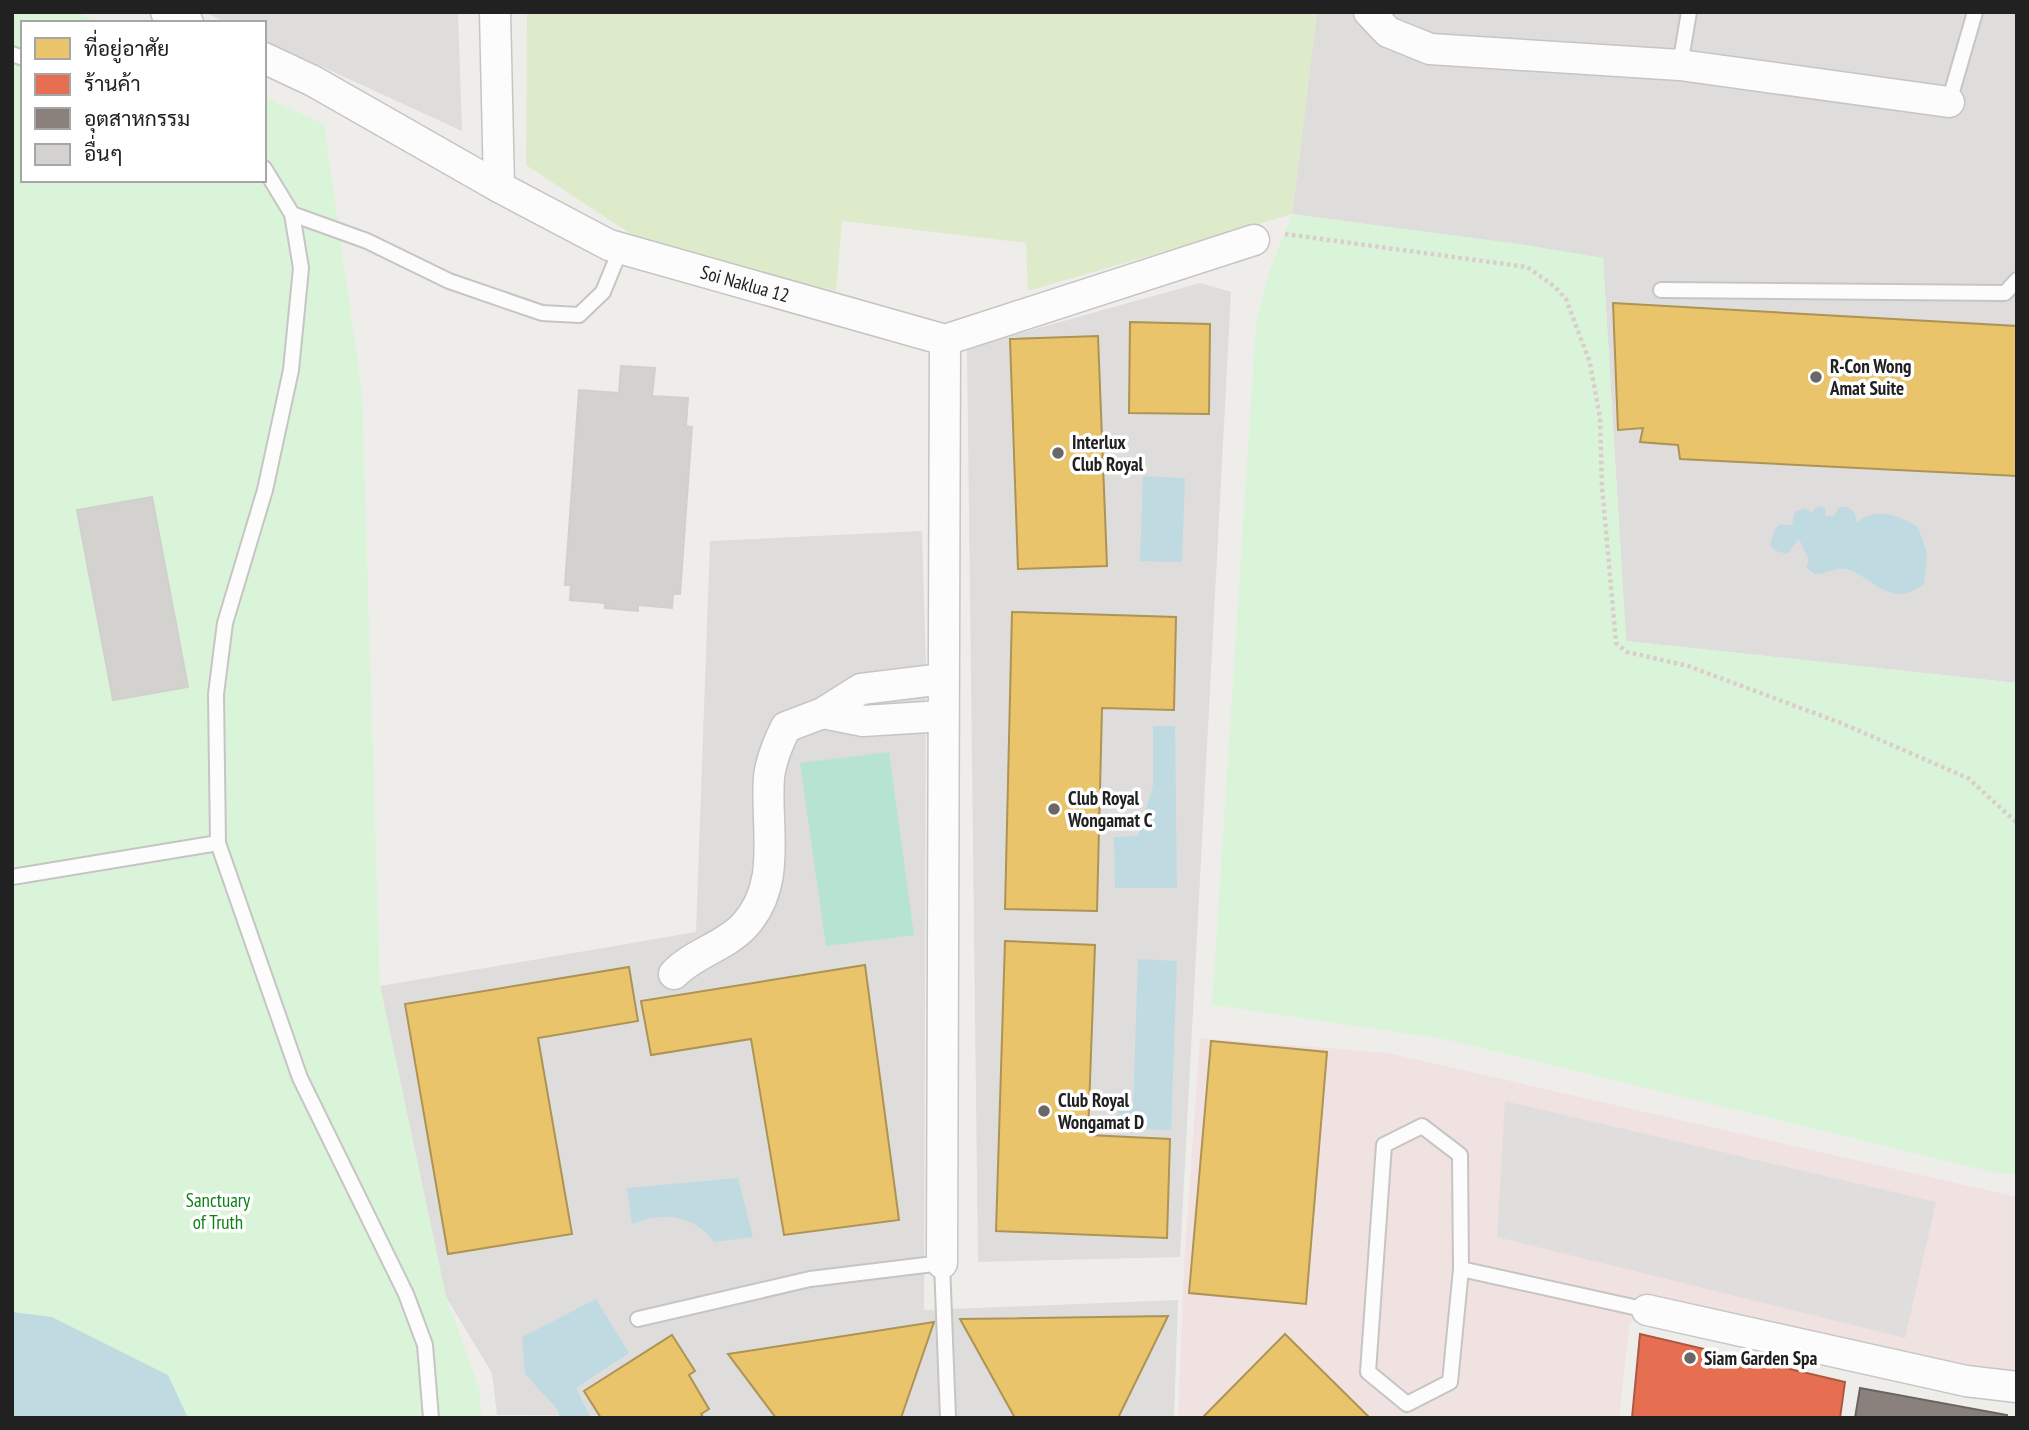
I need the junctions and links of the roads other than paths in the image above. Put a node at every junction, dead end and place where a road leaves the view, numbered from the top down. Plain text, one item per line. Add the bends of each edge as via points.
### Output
1 (166, 12) edge
2 (495, 12) edge
3 (1369, 12) edge
4 (1689, 12) edge
5 (1975, 12) edge
6 (184, 21) edge
7 (266, 59) edge
8 (1680, 65) junction
9 (1949, 102) joint
10 (266, 171) edge
11 (499, 187) junction
12 (292, 214) junction
13 (1254, 240) road end
14 (621, 248) junction
15 (2017, 280) edge
16 (1661, 290) dead end
17 (2011, 295) edge
18 (946, 340) junction
19 (943, 679) junction
20 (823, 713) junction
21 (943, 716) junction
22 (218, 843) junction
23 (12, 877) edge
24 (674, 974) dead end
25 (942, 1264) junction
26 (1461, 1269) junction
27 (1647, 1310) joint
28 (638, 1319) dead end
29 (2017, 1387) edge
30 (431, 1418) edge
31 (948, 1418) edge

1 - 6 street
2 - 11 street
3 - 8 street via 1388,32 1430,49
4 - 8 lane
5 - 9 lane
7 - 11 street, Soi Naklua 12
8 - 9 street
10 - 12 lane
11 - 14 street, Soi Naklua 12
12 - 14 lane via 367,241 449,281 542,313 579,315 603,292
12 - 22 lane via 301,268 291,370 265,490 225,623 216,694
13 - 18 street
14 - 18 street, Soi Naklua 12
15 - 17 lane
16 - 17 lane
18 - 19 street
19 - 20 street via 861,689
19 - 21 street
20 - 21 street via 863,721
20 - 24 street via 786,727 773,755 770,868 758,907 733,935 695,955
21 - 25 street
22 - 23 lane
22 - 30 lane via 299,1078 421,1332
25 - 28 lane via 810,1279
25 - 31 lane
26 - 26 lane via 1450,1382 1407,1404 1368,1372 1384,1145 1422,1126 1460,1155
26 - 27 lane
27 - 29 street via 1966,1381

